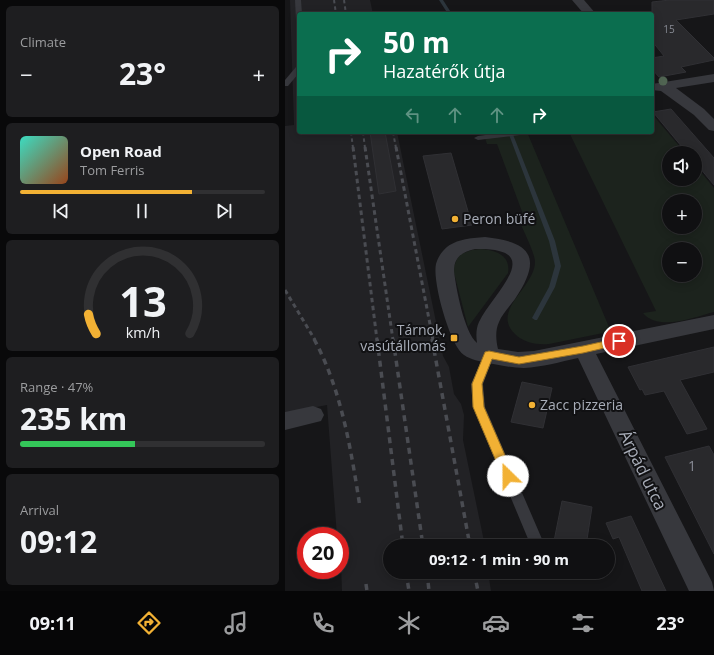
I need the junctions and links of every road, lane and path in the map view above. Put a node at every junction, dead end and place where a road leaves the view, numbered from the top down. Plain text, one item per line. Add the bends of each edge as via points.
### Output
1 (298, 0) edge
2 (578, 0) edge
3 (299, 12) edge
4 (588, 12) edge
5 (297, 71) edge
6 (714, 78) edge
7 (285, 84) edge
8 (658, 87) edge
9 (714, 127) edge
10 (512, 134) edge
11 (478, 138) dead end
12 (714, 322) edge
13 (583, 350) junction
14 (489, 355) junction
15 (313, 415) dead end
16 (285, 421) edge
17 (535, 539) edge
18 (703, 591) edge

1 - 3 lane
2 - 4 street
5 - 7 lane
6 - 8 street
8 - 9 street via 699,112
10 - 11 lane
12 - 13 street
13 - 14 street via 519,360
13 - 18 street, Árpád utca
14 - 14 street via 489,323 495,309 523,270 520,256 508,248 490,243 477,243 459,247 452,252 445,265 460,334 465,344 473,351
14 - 17 lane via 477,384 479,407
15 - 16 street

